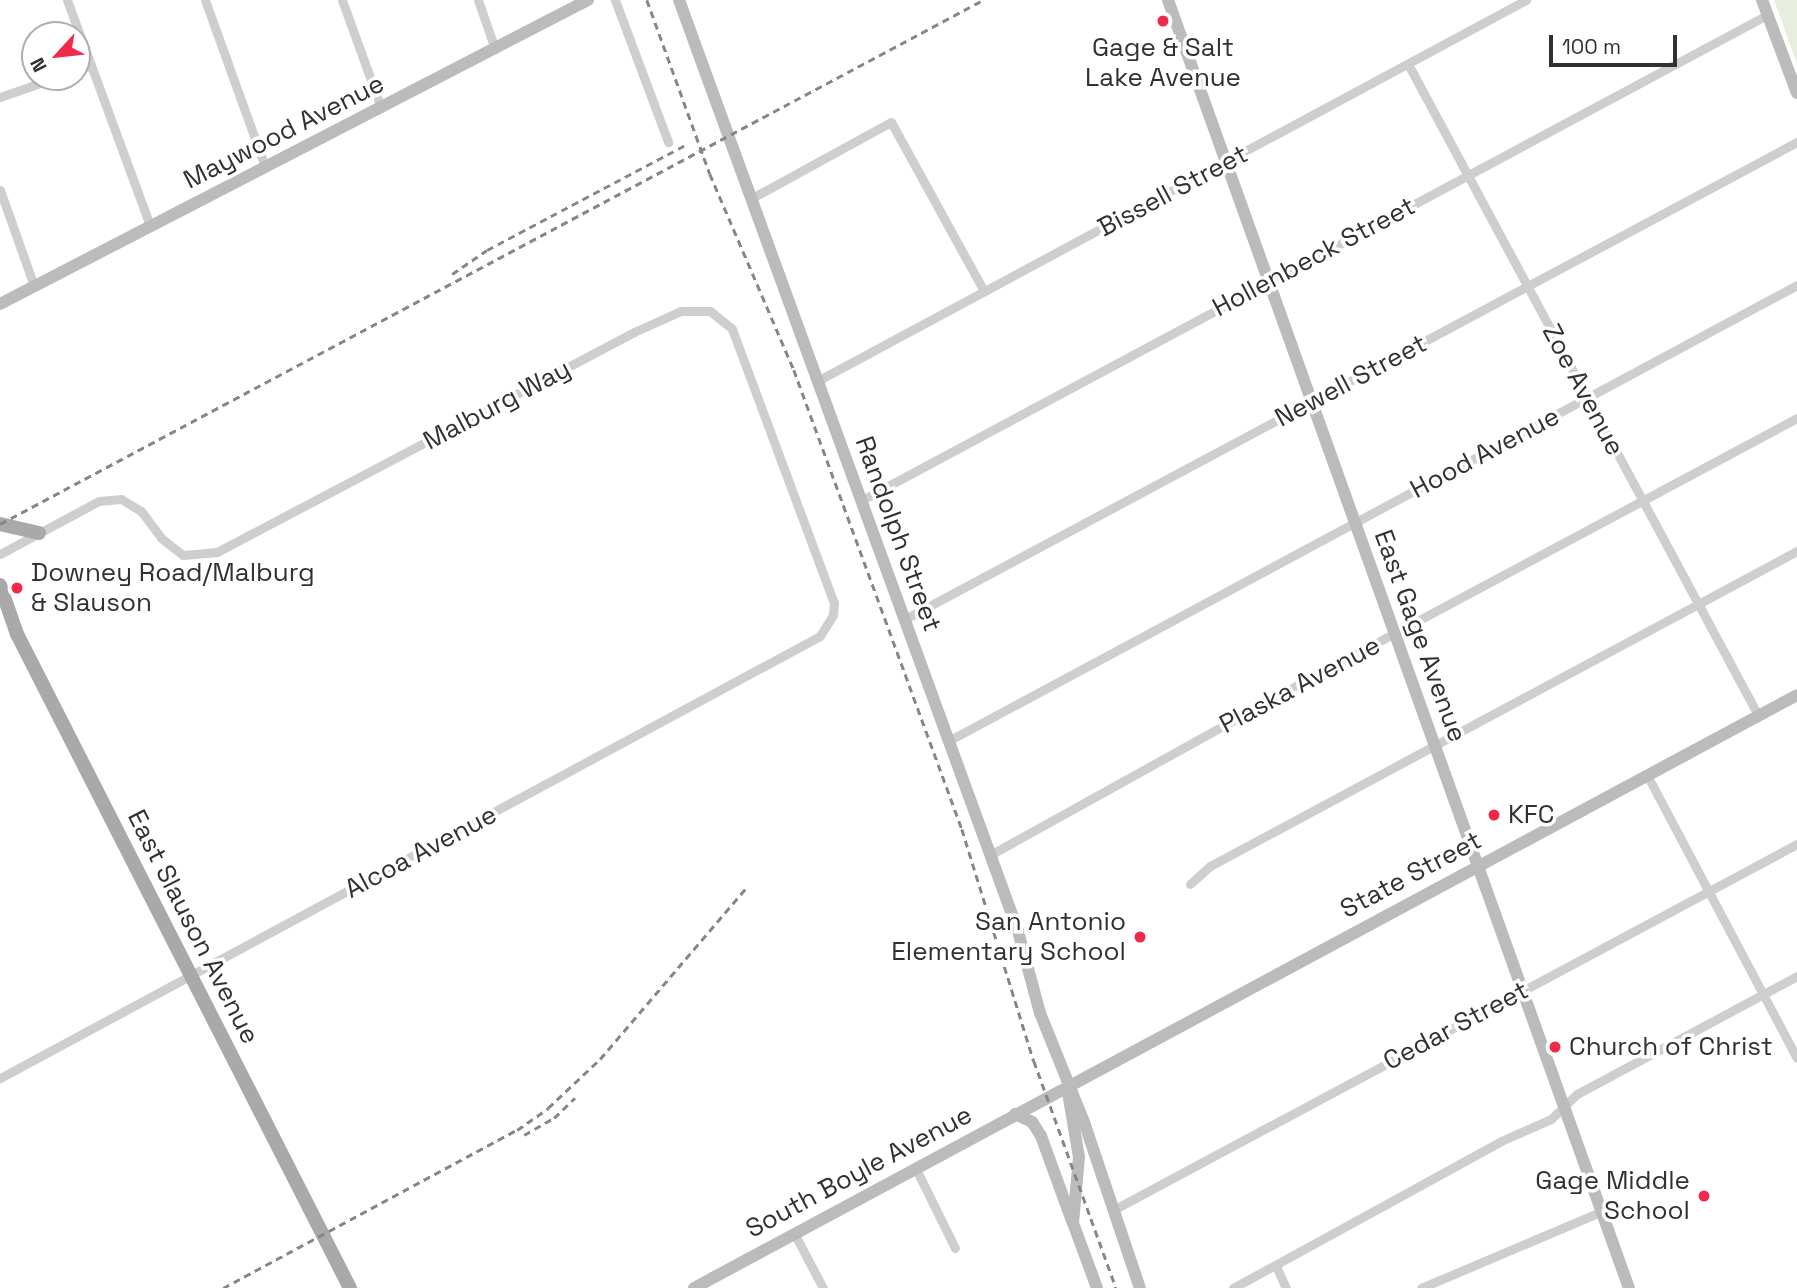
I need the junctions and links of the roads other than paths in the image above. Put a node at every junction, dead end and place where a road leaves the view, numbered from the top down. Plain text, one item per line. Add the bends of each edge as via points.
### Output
1 (67, 0) edge
2 (205, 0) edge
3 (342, 0) edge
4 (478, 0) edge
5 (588, 0) edge
6 (615, 0) edge
7 (679, 0) edge
8 (1168, 0) edge
9 (1526, 0) edge
10 (1762, 0) edge
11 (1767, 15) junction
12 (75, 21) edge
13 (495, 49) junction
14 (1408, 64) junction
15 (91, 65) edge
16 (21, 90) edge
17 (1797, 93) edge
18 (0, 97) edge
19 (381, 108) junction
20 (668, 142) dead end
21 (1797, 142) edge
22 (1226, 162) junction
23 (265, 167) junction
24 (1467, 175) junction
25 (0, 190) edge
26 (752, 198) junction
27 (150, 226) junction
28 (1268, 281) junction
29 (1797, 285) edge
30 (34, 286) junction
31 (1527, 287) junction
32 (984, 292) junction
33 (0, 304) edge
34 (819, 380) junction
35 (1587, 398) junction
36 (1312, 403) junction
37 (1797, 418) edge
38 (862, 500) junction
39 (1643, 501) junction
40 (1355, 522) junction
41 (0, 524) edge
42 (39, 533) junction
43 (1797, 551) edge
44 (0, 554) edge
45 (0, 585) edge
46 (1698, 604) junction
47 (833, 615) joint
48 (905, 619) junction
49 (1395, 634) junction
50 (1797, 695) edge
51 (1758, 715) junction
52 (950, 740) junction
53 (1435, 746) junction
54 (1647, 775) junction
55 (1797, 844) edge
56 (990, 855) junction
57 (1478, 865) junction
58 (1190, 884) dead end
59 (1709, 891) junction
60 (190, 976) junction
61 (1797, 976) edge
62 (1522, 991) junction
63 (1764, 993) junction
64 (1797, 1058) edge
65 (0, 1079) edge
66 (1067, 1086) junction
67 (1047, 1097) joint
68 (1564, 1107) junction
69 (1015, 1114) junction
70 (916, 1169) junction
71 (1115, 1209) junction
72 (1602, 1211) junction
73 (1073, 1223) junction
74 (794, 1233) junction
75 (955, 1248) dead end
76 (1276, 1266) junction
77 (350, 1288) edge
78 (694, 1288) edge
79 (823, 1288) edge
80 (1097, 1288) edge
81 (1140, 1288) edge
82 (1233, 1288) edge
83 (1286, 1288) edge
84 (1421, 1288) edge
85 (1629, 1288) edge

1 - 12 street
2 - 23 street
3 - 19 street
4 - 13 street
5 - 13 main road, Maywood Avenue
6 - 20 street
7 - 26 main road, Randolph Street
8 - 22 main road, East Gage Avenue
9 - 14 street, Bissell Street
10 - 11 main road
11 - 17 main road
11 - 24 street, Hollenbeck Street
13 - 19 main road, Maywood Avenue
14 - 22 street, Bissell Street
14 - 24 street, Zoe Avenue
15 - 27 street
16 - 18 street
19 - 23 main road, Maywood Avenue
21 - 31 street, Newell Street
22 - 28 main road, East Gage Avenue
22 - 32 street, Bissell Street
23 - 27 main road, Maywood Avenue
24 - 28 street, Hollenbeck Street
24 - 31 street, Zoe Avenue
25 - 30 street
26 - 32 street via 891,122
26 - 34 main road, Randolph Street
27 - 30 main road, Maywood Avenue
28 - 36 main road, East Gage Avenue
28 - 38 street, Hollenbeck Street
29 - 35 street, Hood Avenue
30 - 33 main road, Maywood Avenue
31 - 35 street, Zoe Avenue
31 - 36 street, Newell Street
32 - 34 street, Bissell Street
34 - 38 main road, Randolph Street
35 - 39 street, Zoe Avenue
35 - 40 street, Hood Avenue
36 - 40 main road, East Gage Avenue
36 - 48 street, Newell Street
37 - 39 street, Plaska Avenue
38 - 48 main road, Randolph Street
39 - 46 street, Zoe Avenue
39 - 49 street, Plaska Avenue
40 - 49 main road, East Gage Avenue
40 - 52 street, Hood Avenue
41 - 42 main road
42 - 44 street, Malburg Way
42 - 47 street, Malburg Way via 99,501 121,499 141,511 160,538 183,555 217,552 634,332 681,311 710,311 732,329 829,586
43 - 46 street
45 - 60 main road, East Slauson Avenue via 17,634
46 - 51 street, Zoe Avenue
46 - 53 street
47 - 60 street, Alcoa Avenue via 823,635
48 - 52 main road, Randolph Street
49 - 53 main road, East Gage Avenue
49 - 56 street, Plaska Avenue
50 - 51 main road, State Street
51 - 54 main road, State Street
52 - 56 main road, Randolph Street
53 - 57 main road, East Gage Avenue
53 - 58 street via 1210,866
54 - 57 main road, State Street
54 - 59 street
55 - 59 street, Cedar Street
56 - 66 main road, Randolph Street
57 - 62 main road, East Gage Avenue
57 - 66 main road, State Street
59 - 62 street, Cedar Street
59 - 63 street
60 - 65 street, Alcoa Avenue
60 - 77 main road, East Slauson Avenue
61 - 63 street
62 - 68 main road, East Gage Avenue
62 - 71 street, Cedar Street
63 - 64 street
63 - 68 street via 1577,1094
66 - 67 main road, State Street
66 - 71 main road, Randolph Street
66 - 73 main road, Randolph Street via 1079,1157
67 - 69 main road, South Boyle Avenue
68 - 72 main road, East Gage Avenue
68 - 76 street via 1551,1119 1501,1140
69 - 70 main road, South Boyle Avenue
69 - 73 main road via 1032,1122 1041,1136
70 - 74 main road, South Boyle Avenue
70 - 75 street
71 - 81 main road, Randolph Street
72 - 84 street
72 - 85 main road, East Gage Avenue
73 - 80 main road, Randolph Street
74 - 78 main road, South Boyle Avenue
74 - 79 street
76 - 82 street
76 - 83 street

